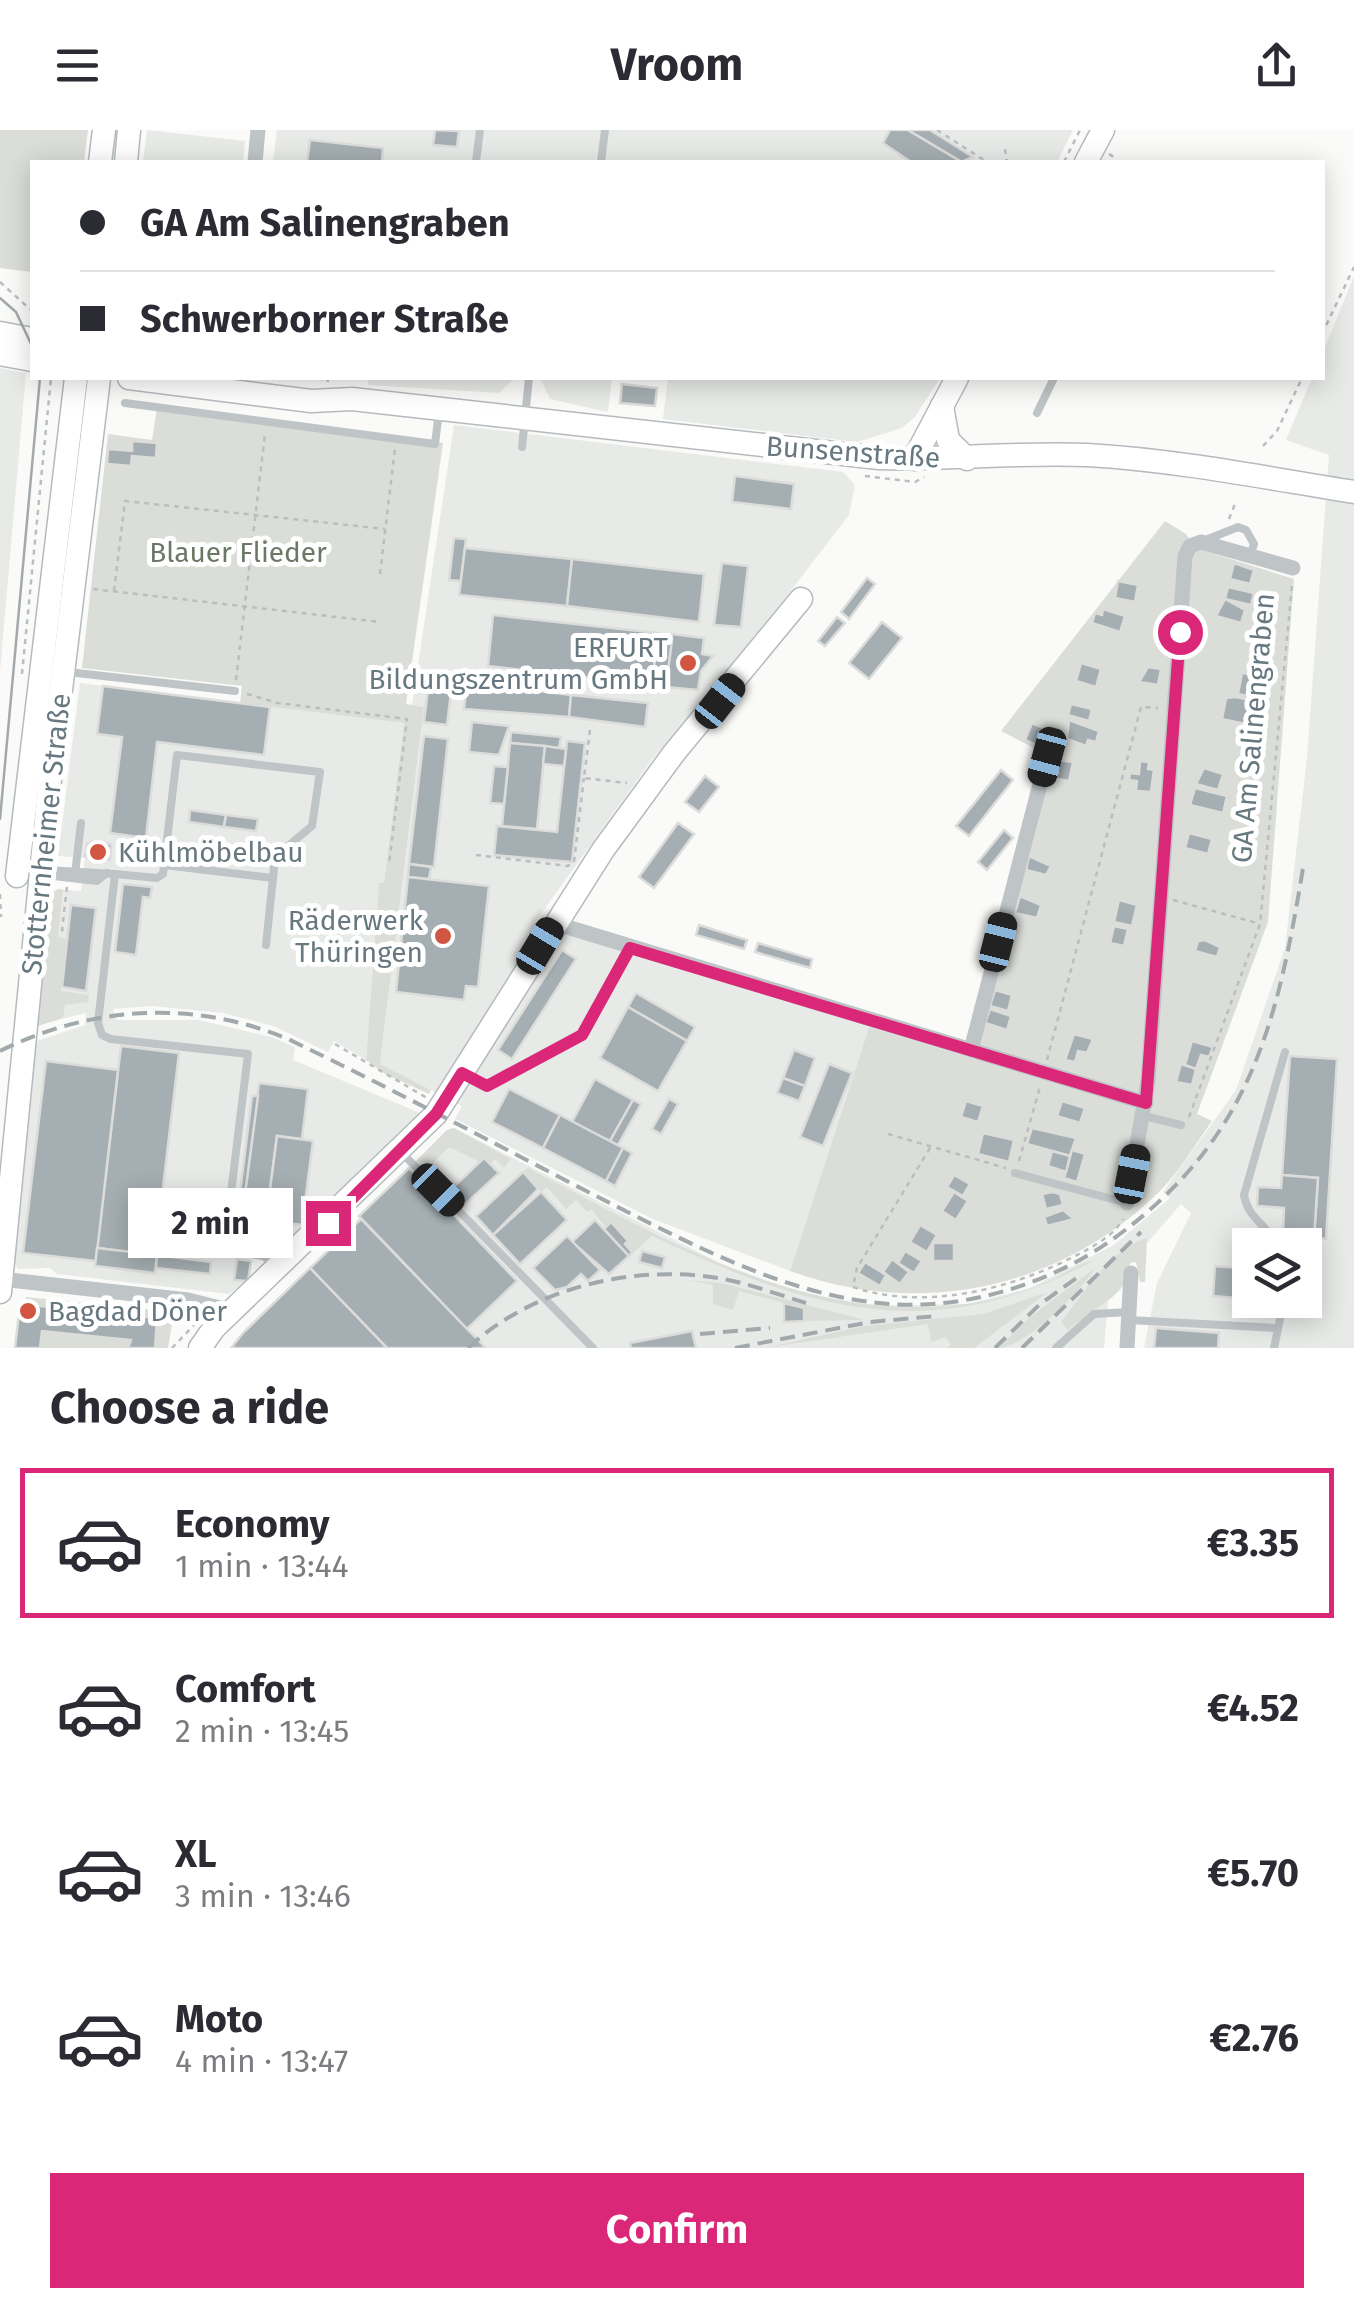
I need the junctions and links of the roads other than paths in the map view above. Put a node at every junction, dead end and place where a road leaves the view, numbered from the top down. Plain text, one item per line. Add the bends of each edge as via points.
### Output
1 (104, 130) edge
2 (129, 130) edge
3 (258, 130) edge
4 (480, 130) edge
5 (604, 130) edge
6 (100, 160) edge
7 (126, 160) edge
8 (254, 160) edge
9 (476, 160) edge
10 (600, 160) edge
11 (0, 332) edge
12 (30, 339) edge
13 (0, 354) edge
14 (30, 360) edge
15 (76, 380) edge
16 (99, 380) edge
17 (145, 380) edge
18 (262, 380) edge
19 (529, 380) edge
20 (957, 380) edge
21 (1053, 380) edge
22 (352, 399) junction
23 (125, 404) dead end
24 (942, 406) junction
25 (439, 409) junction
26 (1037, 414) dead end
27 (525, 417) junction
28 (522, 448) dead end
29 (914, 459) junction
30 (967, 459) junction
31 (1354, 492) edge
32 (1201, 542) junction
33 (1250, 556) junction
34 (1294, 568) road end
35 (801, 599) dead end
36 (64, 671) junction
37 (235, 690) road end
38 (1047, 757) dead end
39 (81, 823) dead end
40 (164, 865) junction
41 (111, 873) junction
42 (42, 874) junction
43 (75, 874) junction
44 (9, 875) edge
45 (273, 878) junction
46 (554, 923) junction
47 (266, 945) dead end
48 (630, 948) junction
49 (971, 1050) junction
50 (1286, 1052) dead end
51 (462, 1073) junction
52 (1145, 1110) junction
53 (1181, 1125) road end
54 (400, 1152) junction
55 (1015, 1173) road end
56 (1127, 1203) joint
57 (1268, 1228) edge
58 (280, 1269) junction
59 (1132, 1273) dead end
60 (0, 1284) edge
61 (232, 1311) junction
62 (1129, 1316) junction
63 (1279, 1318) edge
64 (1276, 1328) junction
65 (200, 1348) edge
66 (594, 1348) edge
67 (1056, 1348) edge
68 (1127, 1348) edge
69 (1274, 1348) edge

1 - 6 main road
2 - 7 main road
3 - 8 street
4 - 9 lane
5 - 10 lane
11 - 12 main road
13 - 14 main road
15 - 44 main road, Stotternheimer Straße
16 - 36 main road, Stotternheimer Straße
17 - 22 main road, Bunsenstraße via 311,401
18 - 22 main road, Bunsenstraße via 332,388
19 - 27 lane
20 - 24 main road
21 - 26 lane
22 - 25 main road, Bunsenstraße
23 - 25 lane via 435,444
24 - 29 main road
24 - 30 main road via 948,440
25 - 27 main road, Bunsenstraße
27 - 28 lane
27 - 29 main road, Bunsenstraße
29 - 30 main road, Bunsenstraße
30 - 31 main road, Bunsenstraße via 1068,455 1174,464
32 - 33 street, GA Am Salinengraben
32 - 33 lane via 1246,530 1254,544
32 - 52 street via 1185,556
33 - 34 street, GA Am Salinengraben
35 - 46 main road via 674,754
36 - 37 lane
36 - 42 main road, Stotternheimer Straße
38 - 49 street
39 - 43 lane
40 - 41 lane via 157,878
40 - 45 lane
40 - 45 lane via 176,755 320,772 313,823 275,857
41 - 43 lane
41 - 58 lane via 100,1032 248,1054 224,1250 263,1256
42 - 43 lane
42 - 44 street
42 - 60 main road, Stotternheimer Straße
45 - 47 lane
46 - 48 street
46 - 51 main road
48 - 49 street
48 - 51 lane via 582,1035 487,1086
49 - 52 street
50 - 57 lane via 1244,1195 1246,1210
51 - 54 main road
52 - 53 lane
52 - 56 street
54 - 58 main road
54 - 66 lane
55 - 56 lane
58 - 61 main road
59 - 62 street
60 - 61 street via 188,1300
61 - 65 main road
62 - 64 lane
62 - 67 lane via 1094,1314
62 - 68 street
63 - 64 lane
64 - 69 lane

